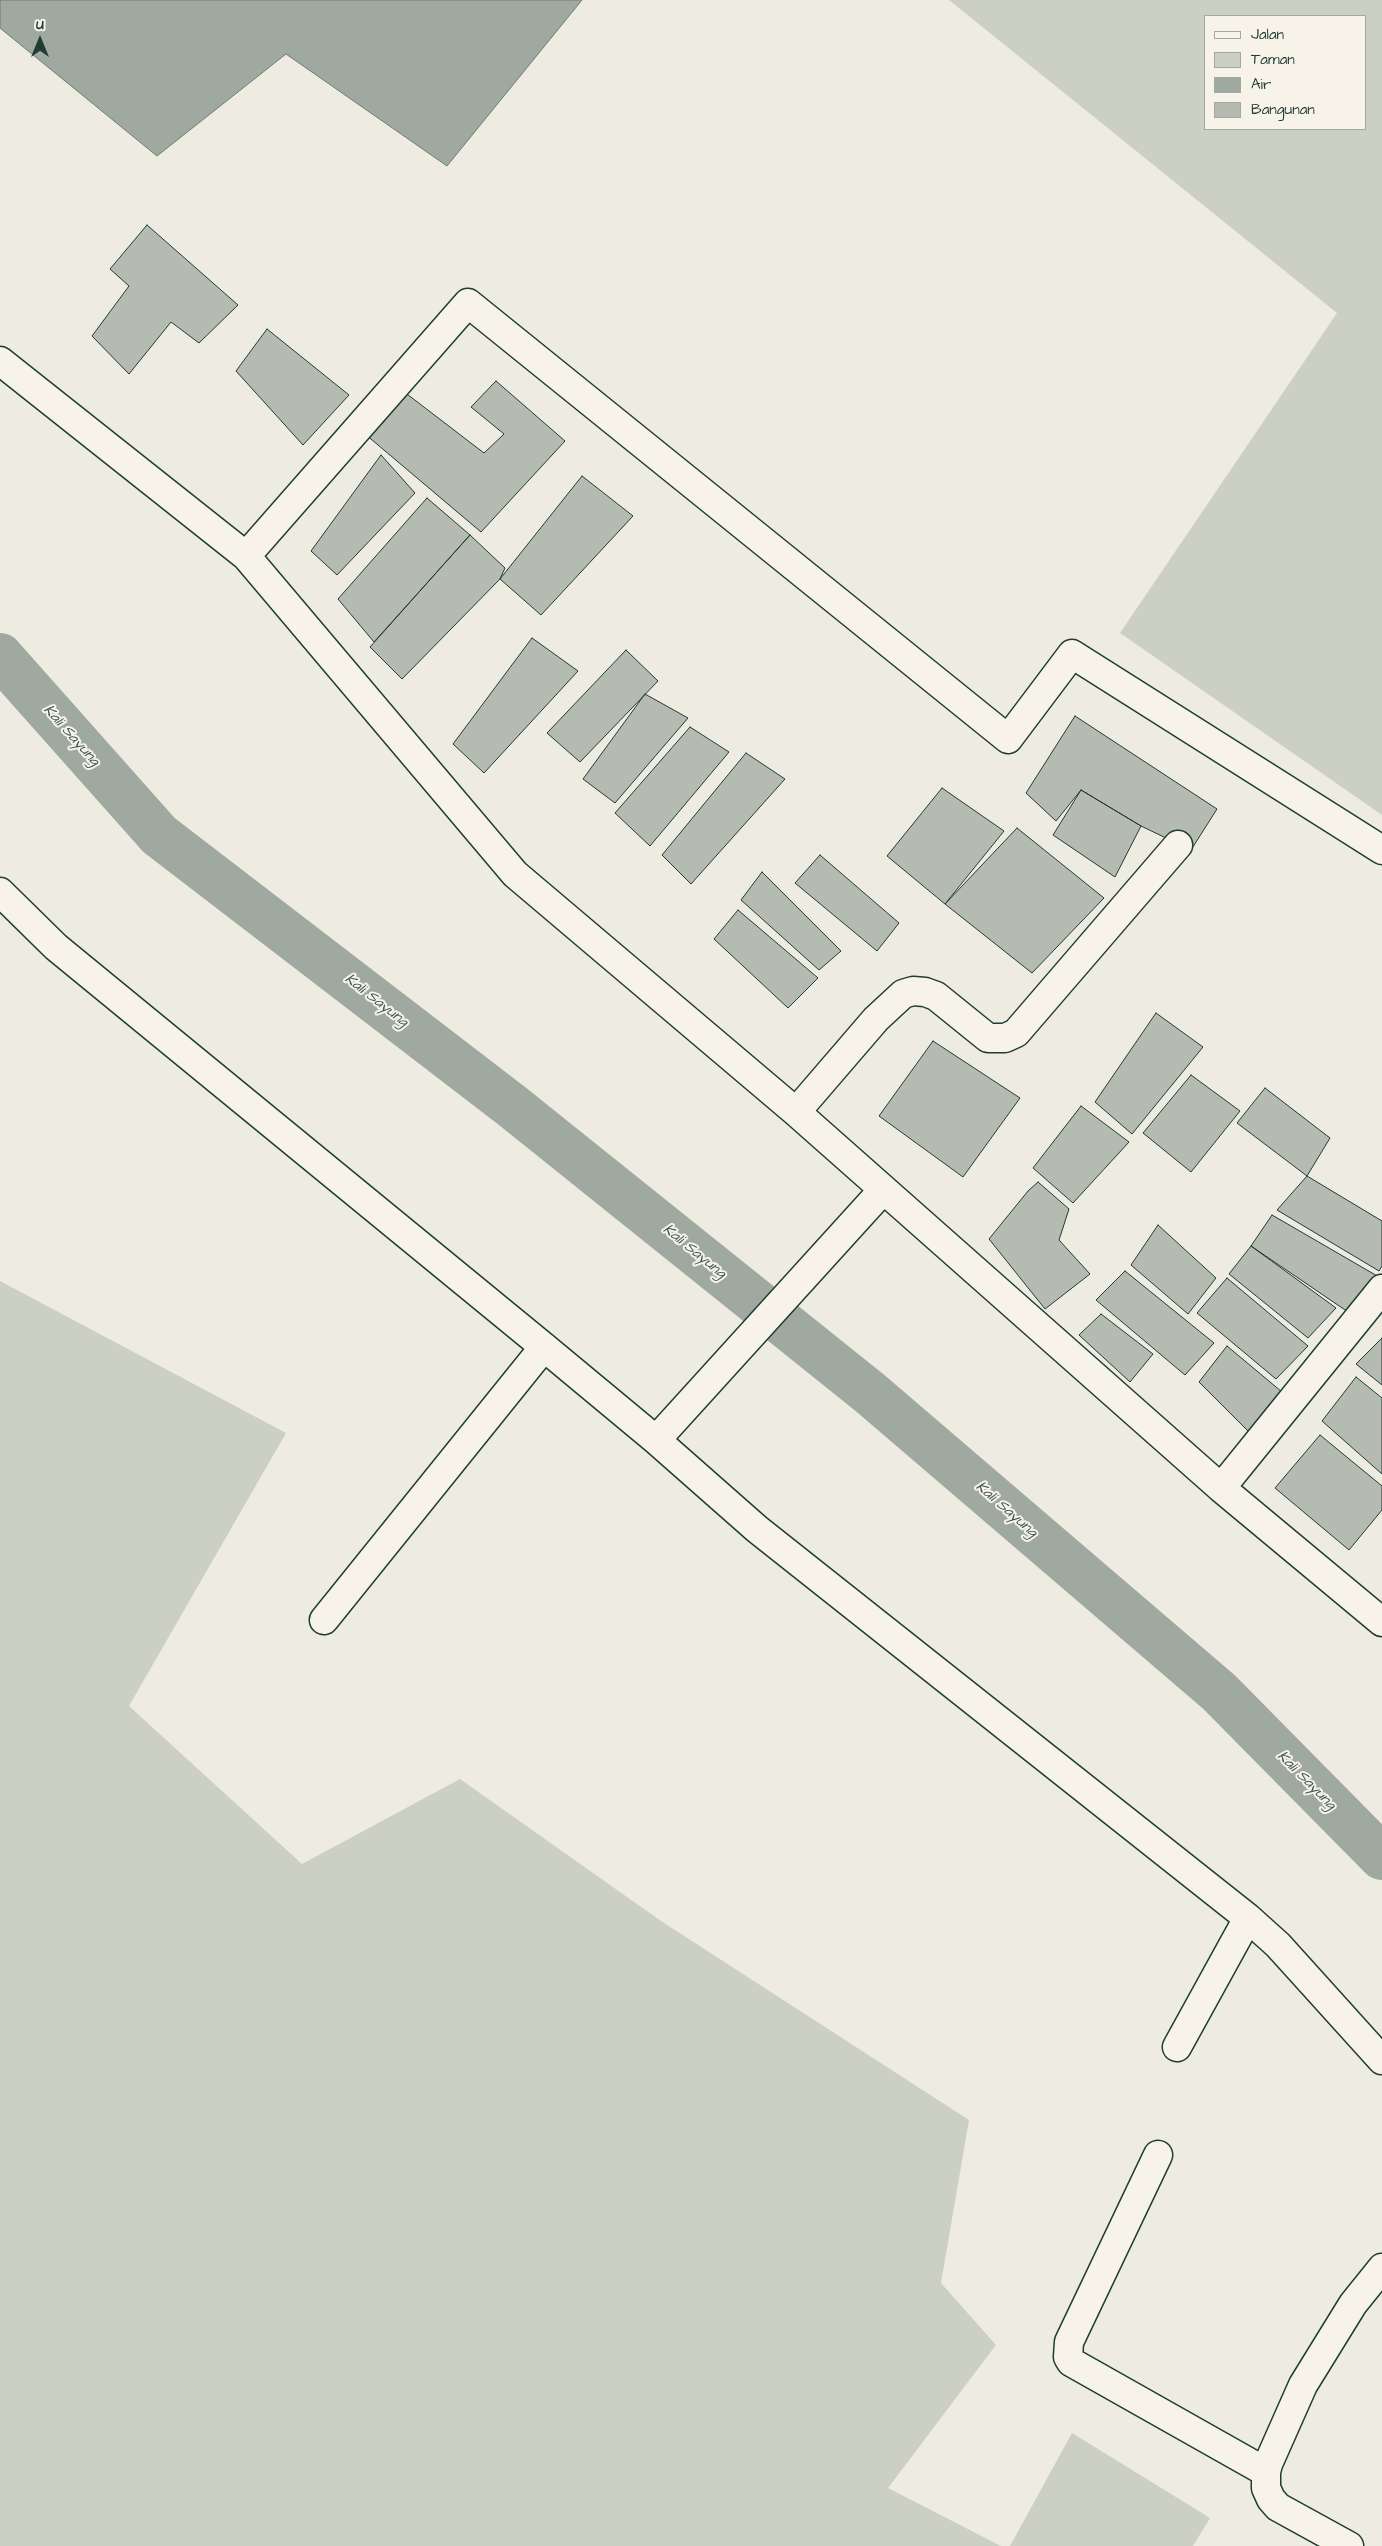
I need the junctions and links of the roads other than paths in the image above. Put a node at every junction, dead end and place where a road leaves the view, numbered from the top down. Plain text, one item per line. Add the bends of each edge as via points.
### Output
1 (0, 361) edge
2 (246, 556) junction
3 (1178, 845) dead end
4 (1382, 850) edge
5 (0, 892) edge
6 (796, 1112) junction
7 (875, 1199) junction
8 (1382, 1289) edge
9 (544, 1347) junction
10 (656, 1440) junction
11 (1221, 1488) junction
12 (324, 1620) dead end
13 (1382, 1622) edge
14 (1248, 1918) junction
15 (1177, 2046) dead end
16 (1382, 2060) edge
17 (1158, 2155) dead end
18 (1382, 2268) edge
19 (1266, 2472) junction
20 (1349, 2546) edge

1 - 2 street
2 - 4 street via 468,303 1008,739 1072,654
2 - 6 street via 514,874
3 - 6 street via 1016,1032 1005,1038 988,1038 936,996 925,992 908,993 876,1019
5 - 9 street via 56,947
6 - 7 street
7 - 10 street
7 - 11 street
8 - 11 street
9 - 10 street
9 - 12 street
10 - 14 street via 757,1529
11 - 13 street
14 - 15 street
14 - 16 street via 1278,1945
17 - 19 street via 1069,2342 1068,2357 1071,2362
18 - 19 street via 1353,2304 1303,2384
19 - 20 street via 1266,2488 1278,2508

